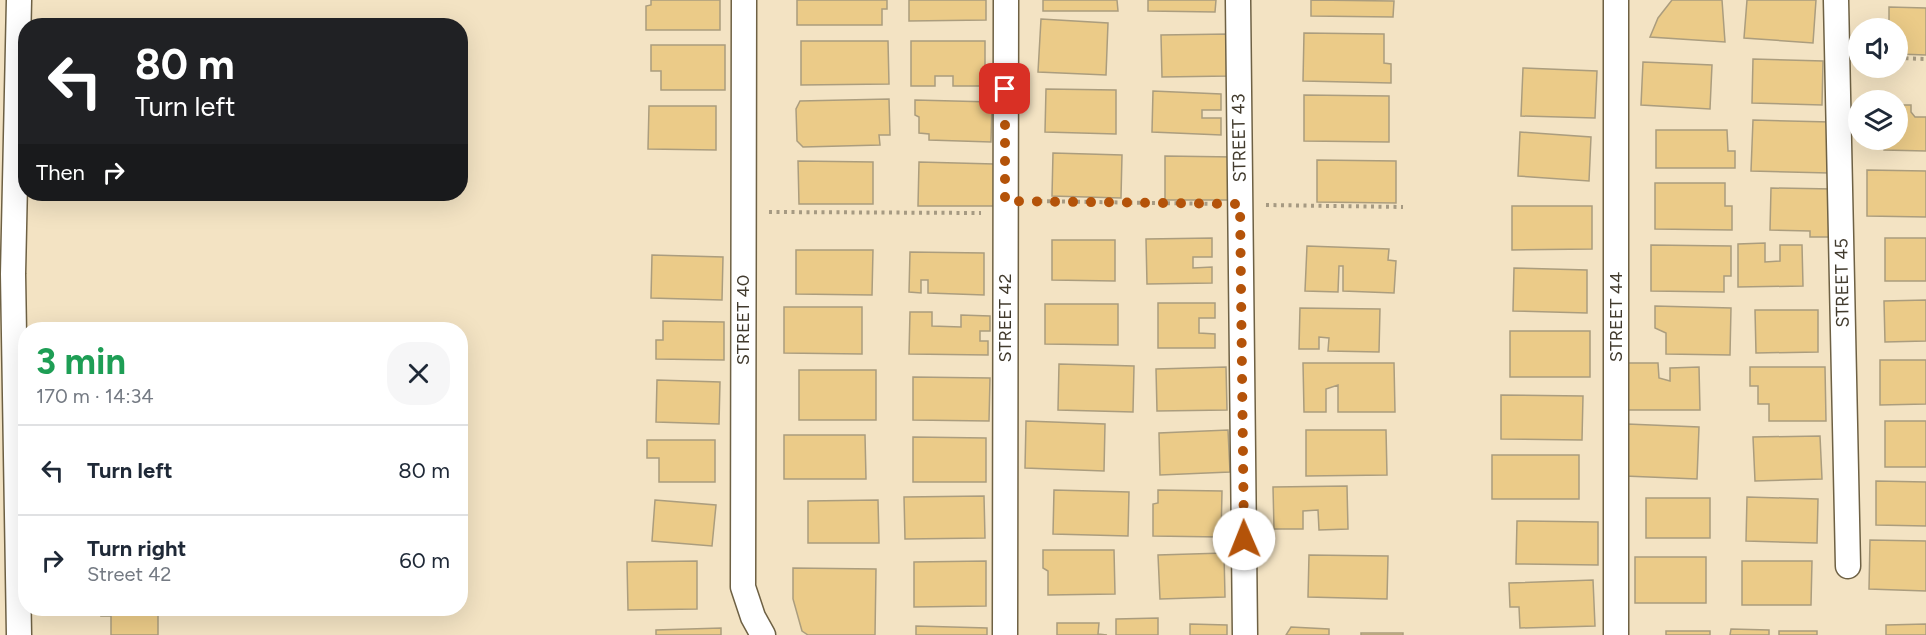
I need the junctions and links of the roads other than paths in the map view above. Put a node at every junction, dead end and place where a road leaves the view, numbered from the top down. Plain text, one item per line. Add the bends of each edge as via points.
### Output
1 (19, 0) edge
2 (744, 0) edge
3 (1006, 0) edge
4 (1238, 0) edge
5 (1616, 0) edge
6 (1836, 0) edge
7 (19, 18) edge
8 (18, 46) edge
9 (1848, 566) dead end
10 (18, 575) edge
11 (19, 616) edge
12 (19, 635) edge
13 (763, 635) edge
14 (1005, 635) edge
15 (1245, 635) edge
16 (1616, 635) edge

1 - 7 street
2 - 13 street, STREET 40 via 743,586
3 - 14 street, STREET 42
4 - 15 street, STREET 43
5 - 16 street, STREET 44
6 - 9 street, STREET 45
8 - 10 street via 13,274
11 - 12 street

